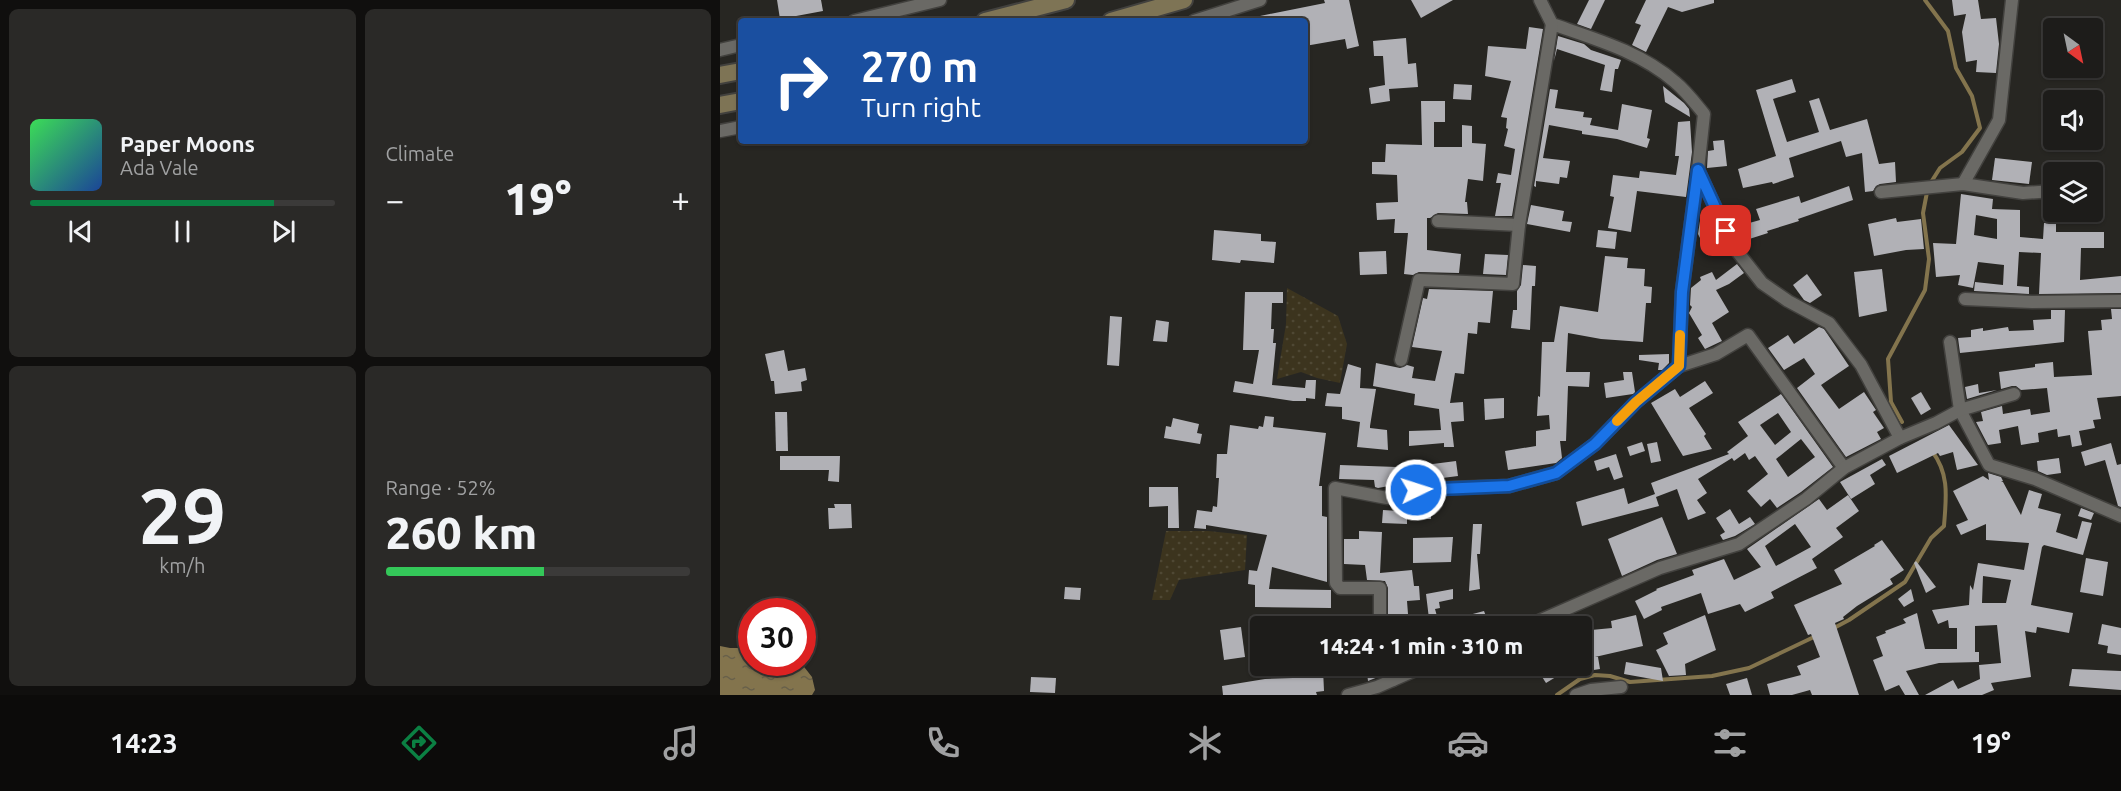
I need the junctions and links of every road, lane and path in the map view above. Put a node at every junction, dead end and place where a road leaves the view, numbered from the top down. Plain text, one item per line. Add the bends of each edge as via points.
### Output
1 (940, 0) edge
2 (1066, 0) edge
3 (1184, 0) edge
4 (1260, 0) edge
5 (1540, 0) edge
6 (2012, 0) edge
7 (866, 18) edge
8 (997, 18) edge
9 (1121, 18) edge
10 (1203, 18) edge
11 (1552, 24) junction
12 (738, 46) edge
13 (720, 50) edge
14 (738, 72) edge
15 (720, 75) edge
16 (738, 102) edge
17 (720, 105) edge
18 (738, 128) edge
19 (720, 131) edge
20 (1698, 170) junction
21 (1963, 184) junction
22 (1881, 192) dead end
23 (2043, 192) edge
24 (1438, 221) dead end
25 (1519, 225) junction
26 (1965, 299) dead end
27 (2121, 301) edge
28 (1950, 342) dead end
29 (1401, 360) dead end
30 (1679, 366) junction
31 (2014, 394) dead end
32 (1960, 410) junction
33 (1900, 438) junction
34 (1844, 468) junction
35 (2121, 516) edge
36 (1380, 616) edge
37 (1550, 616) edge
38 (1392, 676) edge
39 (1402, 676) edge
40 (1393, 680) junction
41 (1621, 687) dead end
42 (1348, 695) edge
43 (1576, 695) edge

1 - 7 street
2 - 8 main road
3 - 9 main road
4 - 10 street
5 - 11 street
6 - 21 street via 1999,120
11 - 20 street via 1644,60 1676,83 1704,114
11 - 25 street
12 - 13 street
14 - 15 main road
16 - 17 main road
18 - 19 street
20 - 30 street via 1682,292
20 - 33 street via 1733,246 1762,283 1829,323 1861,365
21 - 22 street
21 - 23 street via 2023,193
24 - 25 street
25 - 29 street via 1513,284 1419,280
26 - 27 street
28 - 32 street
30 - 34 street via 1716,354 1748,335
30 - 36 street via 1595,444 1556,473 1509,486 1421,489 1387,498 1335,488 1336,583 1340,588 1380,588
31 - 32 street
32 - 33 street
32 - 35 street via 1989,465 2035,479
33 - 34 street
34 - 37 street via 1739,544 1660,568
38 - 40 street
39 - 40 street
40 - 42 street
41 - 43 street

